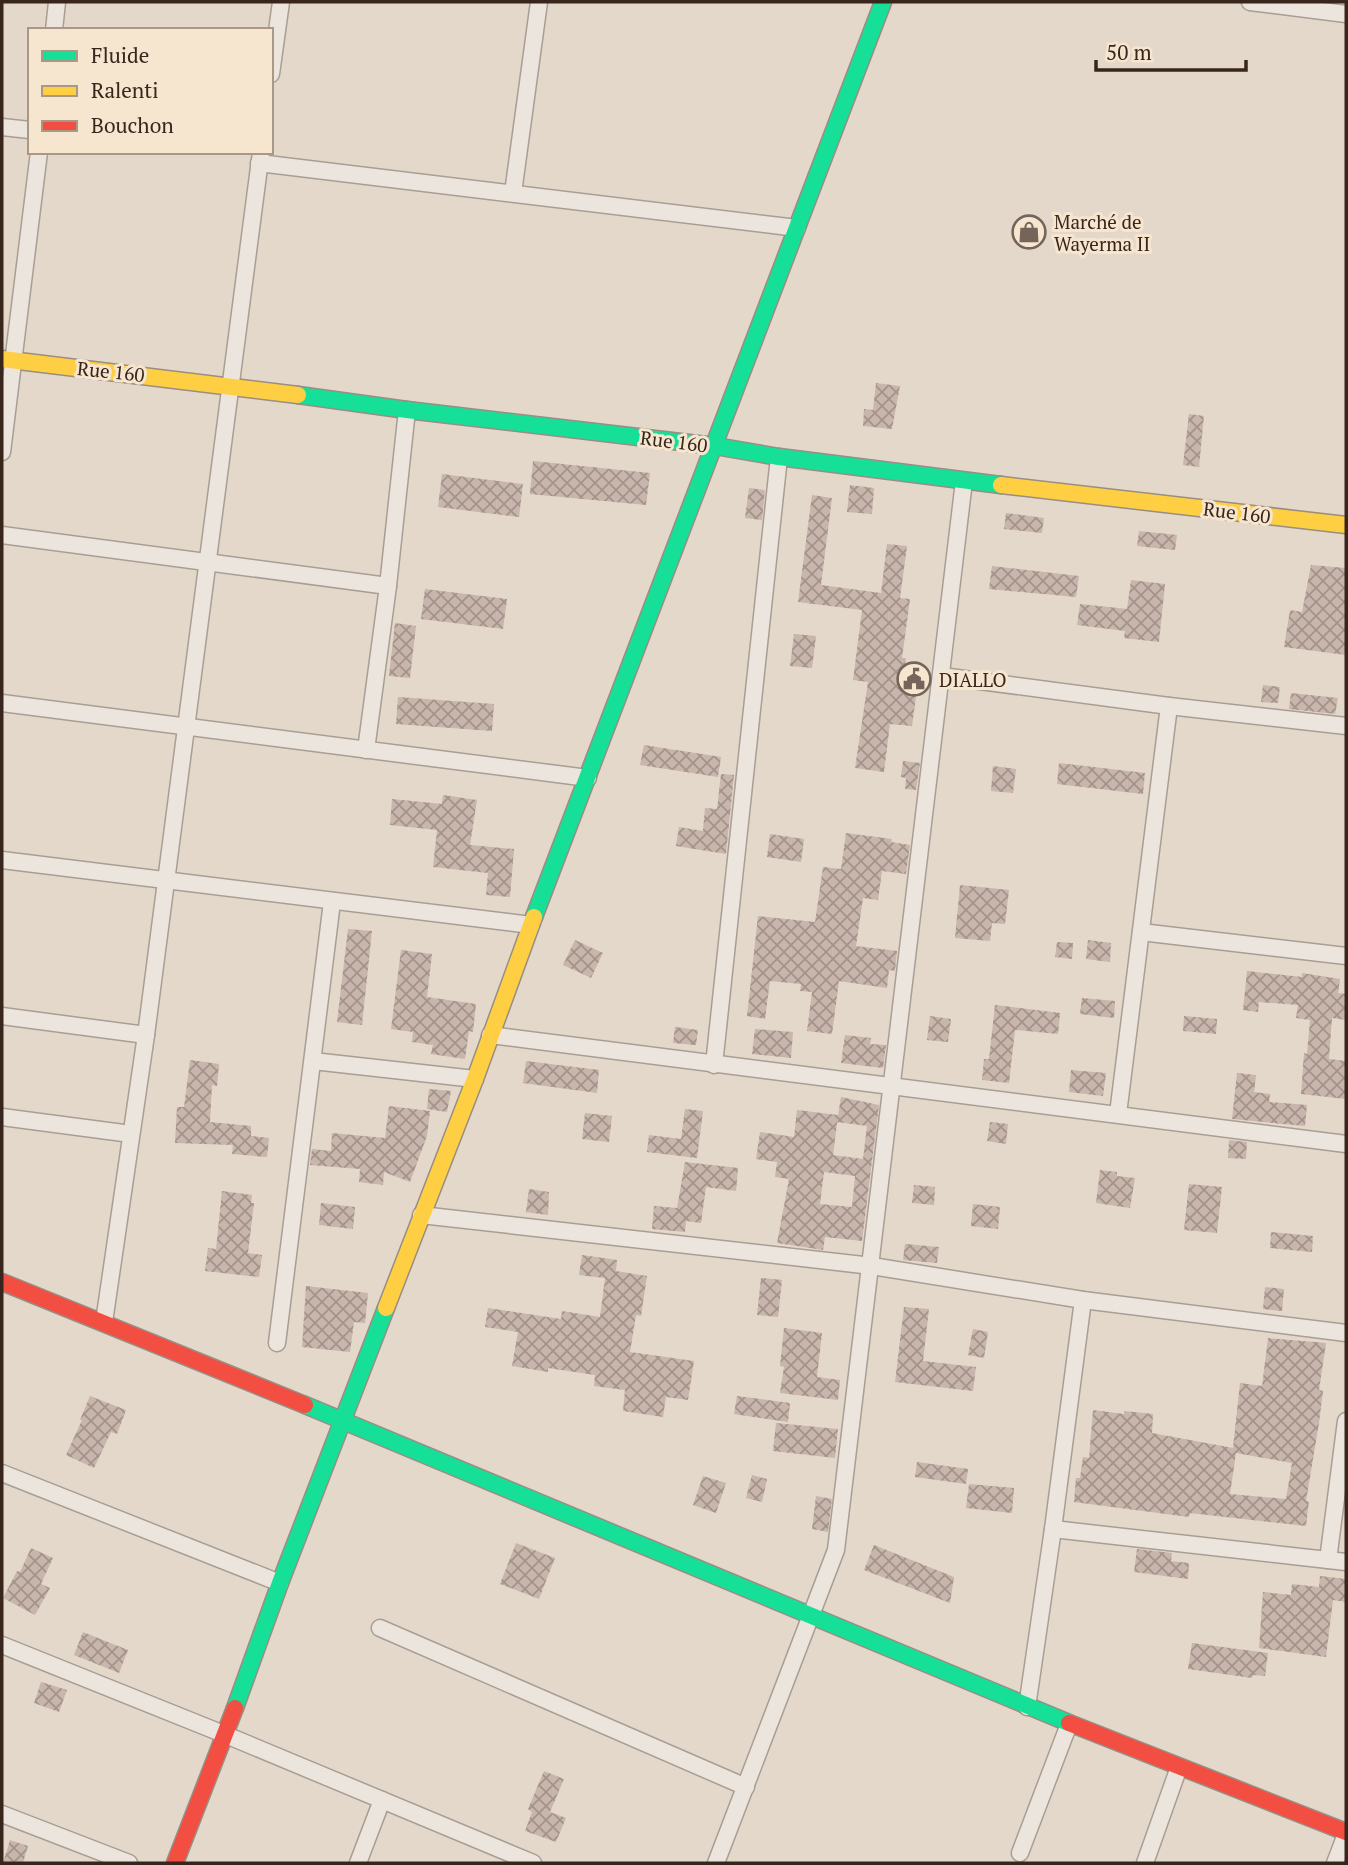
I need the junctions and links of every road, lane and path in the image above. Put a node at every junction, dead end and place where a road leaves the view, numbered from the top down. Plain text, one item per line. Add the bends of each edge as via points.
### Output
1 (57, 2) edge
2 (281, 2) edge
3 (539, 2) edge
4 (883, 2) edge
5 (1250, 2) edge
6 (1346, 14) edge
7 (54, 28) edge
8 (273, 60) edge
9 (2, 127) edge
10 (28, 130) edge
11 (39, 154) edge
12 (260, 158) edge
13 (513, 193) junction
14 (797, 228) junction
15 (8, 359) edge
16 (231, 385) junction
17 (407, 410) junction
18 (715, 446) junction
19 (2, 452) edge
20 (779, 457) junction
21 (964, 481) junction
22 (1346, 525) edge
23 (2, 535) edge
24 (206, 562) junction
25 (388, 586) junction
26 (942, 676) junction
27 (2, 703) edge
28 (1169, 706) junction
29 (1346, 726) edge
30 (186, 727) junction
31 (366, 750) junction
32 (588, 778) junction
33 (2, 860) edge
34 (166, 881) junction
35 (332, 902) junction
36 (531, 925) junction
37 (1141, 932) junction
38 (1346, 956) edge
39 (2, 1016) edge
40 (146, 1035) junction
41 (491, 1035) junction
42 (313, 1061) junction
43 (714, 1065) junction
44 (475, 1079) junction
45 (891, 1086) junction
46 (1118, 1114) junction
47 (2, 1117) edge
48 (131, 1134) junction
49 (1346, 1144) edge
50 (421, 1215) junction
51 (872, 1266) junction
52 (2, 1282) edge
53 (1083, 1300) junction
54 (104, 1322) junction
55 (1346, 1333) edge
56 (277, 1343) dead end
57 (343, 1419) junction
58 (1346, 1421) edge
59 (2, 1473) edge
60 (1053, 1529) junction
61 (1328, 1560) junction
62 (1346, 1562) edge
63 (280, 1583) junction
64 (810, 1617) junction
65 (380, 1628) dead end
66 (2, 1645) edge
67 (1027, 1707) junction
68 (1069, 1724) junction
69 (226, 1735) junction
70 (1180, 1768) junction
71 (746, 1787) junction
72 (382, 1800) junction
73 (2, 1814) edge
74 (1346, 1833) edge
75 (1020, 1853) dead end
76 (129, 1863) edge
77 (175, 1863) edge
78 (358, 1863) edge
79 (533, 1863) edge
80 (716, 1863) edge
81 (1145, 1863) edge
82 (1335, 1863) edge

1 - 7 street
2 - 8 street
3 - 13 street
4 - 14 street
5 - 6 street
9 - 10 street
11 - 15 street
12 - 13 street
12 - 16 street
13 - 14 street
14 - 18 street
15 - 16 street, Rue 160
15 - 19 street
16 - 17 street, Rue 160
16 - 24 street
17 - 18 street, Rue 160
17 - 25 street
18 - 20 street, Rue 160
18 - 32 street
20 - 21 street, Rue 160
20 - 43 street
21 - 22 street, Rue 160
21 - 26 street
23 - 24 street
24 - 25 street
24 - 30 street
25 - 31 street
26 - 28 street
26 - 45 street
27 - 30 street
28 - 29 street
28 - 37 street
30 - 31 street
30 - 34 street
31 - 32 street
32 - 36 street
33 - 34 street
34 - 35 street
34 - 40 street
35 - 36 street
35 - 42 street
36 - 41 street
37 - 38 street
37 - 46 street
39 - 40 street
40 - 48 street
41 - 43 street
41 - 44 street
42 - 44 street
42 - 56 street
43 - 45 street
44 - 50 street
45 - 46 street
45 - 51 street
46 - 49 street
47 - 48 street
48 - 54 street
50 - 51 street
50 - 57 street
51 - 53 street
51 - 64 street via 836,1549
52 - 54 street
53 - 55 street
53 - 60 street
54 - 57 street
57 - 63 street
57 - 64 street
58 - 61 street
59 - 63 street
60 - 61 street
60 - 67 street
61 - 62 street
63 - 69 street
64 - 67 street
64 - 71 street
65 - 71 street
66 - 69 street
67 - 68 street
68 - 70 street
68 - 75 street
69 - 72 street
69 - 77 street
70 - 74 street
70 - 81 street
71 - 80 street
72 - 78 street
72 - 79 street
73 - 76 street
74 - 82 street

